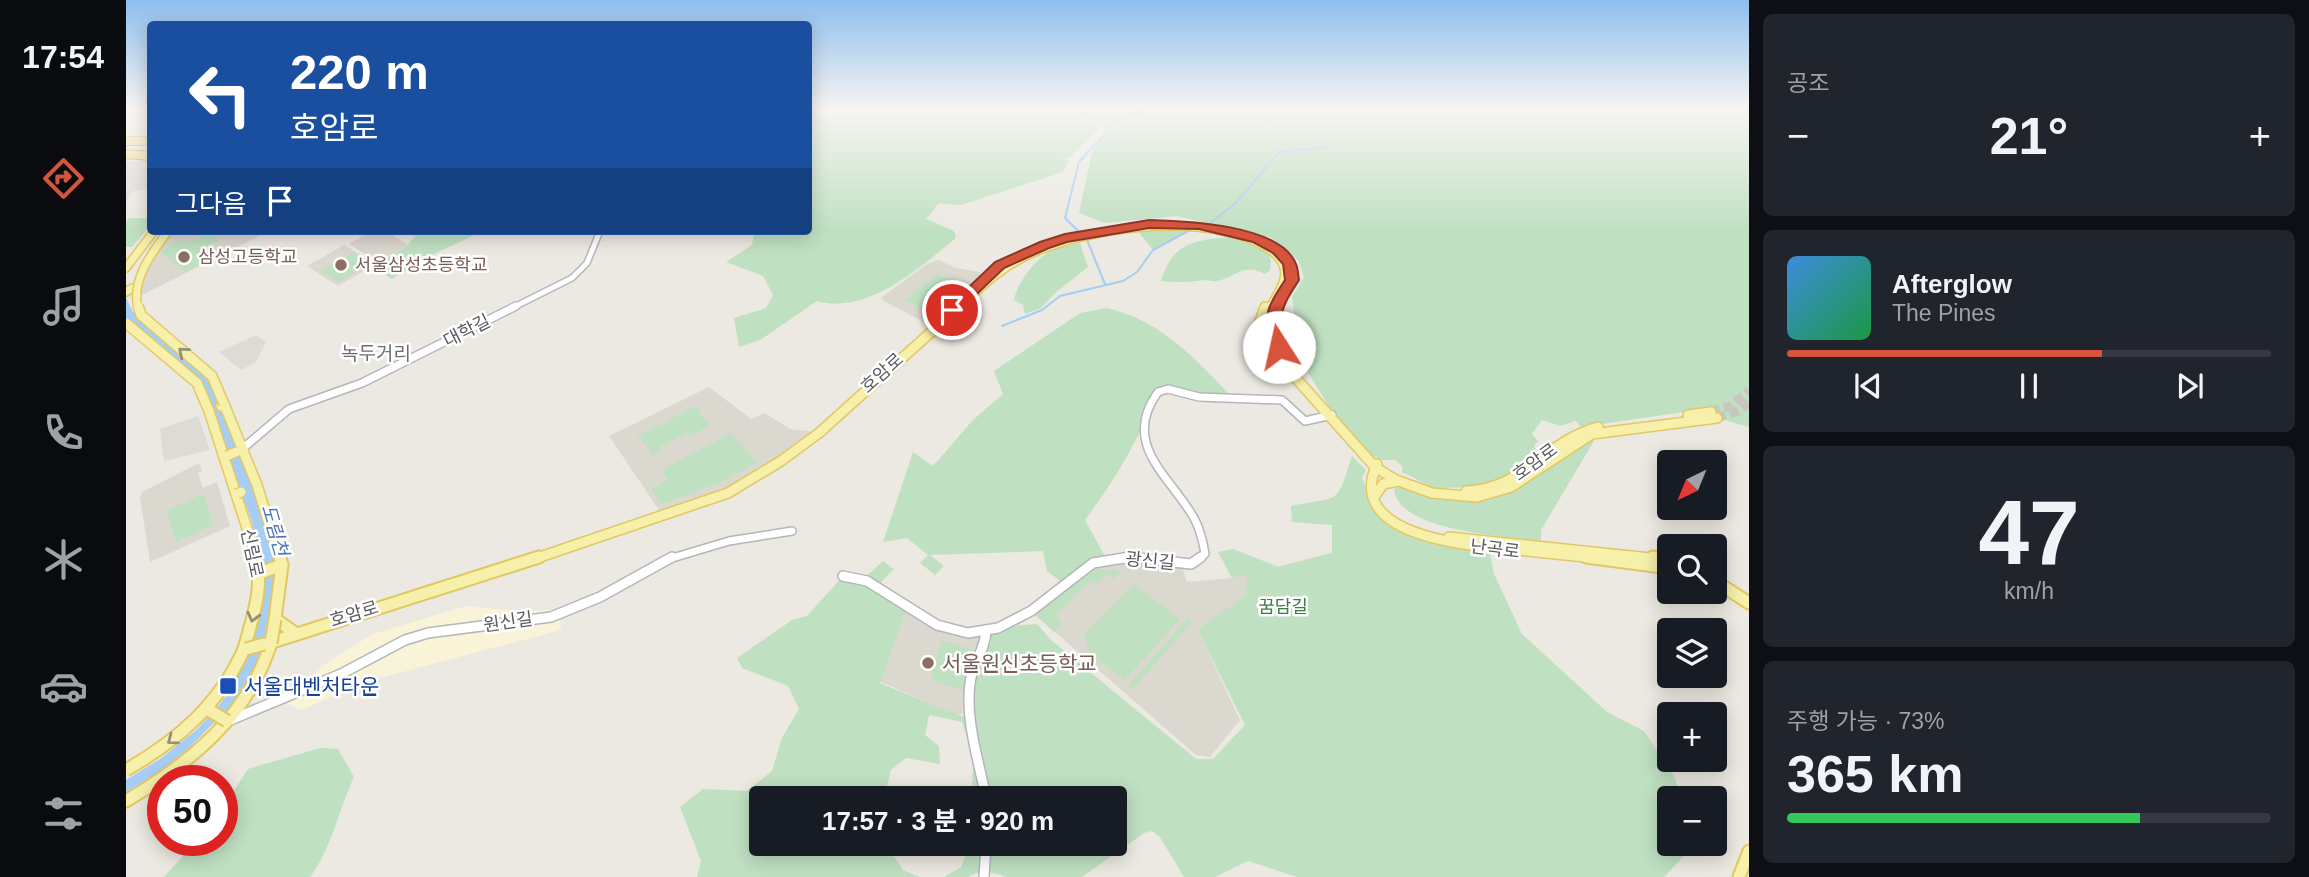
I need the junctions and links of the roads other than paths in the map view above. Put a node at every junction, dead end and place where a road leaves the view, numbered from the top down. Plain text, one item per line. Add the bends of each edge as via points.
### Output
1 (126, 152) edge
2 (147, 154) edge
3 (151, 235) edge
4 (155, 235) edge
5 (164, 235) edge
6 (597, 235) edge
7 (598, 235) edge
8 (143, 244) junction
9 (126, 268) edge
10 (129, 290) edge
11 (126, 323) edge
12 (1265, 330) junction
13 (163, 335) junction
14 (150, 342) junction
15 (212, 376) junction
16 (198, 383) junction
17 (223, 405) junction
18 (210, 410) junction
19 (1330, 416) junction
20 (240, 448) junction
21 (226, 456) junction
22 (1379, 467) junction
23 (1400, 481) junction
24 (257, 485) junction
25 (237, 494) junction
26 (1375, 496) junction
27 (792, 531) dead end
28 (1657, 558) edge
29 (282, 565) junction
30 (1657, 565) edge
31 (261, 572) junction
32 (843, 576) dead end
33 (1727, 587) edge
34 (1749, 601) edge
35 (275, 619) junction
36 (986, 630) junction
37 (295, 634) junction
38 (268, 645) junction
39 (245, 649) junction
40 (207, 709) junction
41 (227, 721) junction
42 (126, 770) edge
43 (983, 786) edge
44 (126, 802) edge
45 (1749, 850) edge
46 (985, 856) edge
47 (984, 877) edge
48 (1739, 877) edge

1 - 2 highway
3 - 8 main road
4 - 8 main road
5 - 10 main road, 신림로, bridge
6 - 20 street via 585,263 570,277 360,382 288,408
7 - 20 street, 대학길 via 587,263 572,278 362,383 289,409
8 - 9 main road
10 - 13 main road, 신림로, bridge via 136,310
11 - 14 main road, 신림로, bridge
12 - 19 main road, 호암로
12 - 19 main road via 1277,357
12 - 37 main road via 1285,270 1275,253 1254,240 1211,228 1166,225 1044,248 1003,267 819,433 728,493 513,567
12 - 37 main road, 호암로 via 1293,272 1285,257 1268,243 1212,227 1166,223 1065,238 999,265 816,432 748,479 661,513
13 - 14 main road, bridge
15 -> 13 main road, 신림로, bridge
14 - 16 main road, 신림로, bridge
15 - 16 main road, bridge
15 - 17 main road, 신림로, bridge
16 - 18 main road, 신림로, bridge
17 - 18 main road
17 - 20 main road, 신림로
18 - 21 main road, 신림로
19 - 22 main road, 호암로
19 - 36 street, 광신길 via 1305,421 1282,400 1199,397 1168,389 1158,392 1142,426 1145,446 1202,533 1205,554 1191,564 1139,557 1093,563 1031,611
20 - 21 main road, bridge
20 - 24 main road, 신림로
21 - 25 main road, 신림로
22 - 23 main road
22 - 23 main road, 호암로 via 1434,489 1474,491 1513,479 1585,430 1714,415 1592,434 1511,488 1477,497 1432,493
22 - 26 main road via 1373,482
22 - 30 main road, 난곡로 via 1368,486 1372,497 1385,515 1426,537 1469,546
23 - 26 main road via 1383,484
24 - 25 main road
24 - 29 main road, 신림로
25 - 31 main road, 신림로
26 - 28 main road, 난곡로 via 1403,523 1438,536
27 - 41 street, 원신길 via 676,555 600,597 551,617 405,640 341,674
29 - 31 main road
29 - 35 main road, 신림로
31 -> 39 main road, 신림로
32 - 36 street, 광신길 via 867,581 943,628 968,633
33 - 34 main road
35 - 37 main road
35 - 38 main road, 신림로, bridge
36 - 43 street via 970,679 968,714
37 - 38 main road
38 - 39 main road, bridge
38 - 41 main road via 255,689
39 - 40 main road, 신림로, bridge
40 - 41 main road, bridge
40 -> 42 main road, 신림로, bridge via 172,741
41 - 44 main road via 167,776
45 - 48 main road
46 - 47 street

